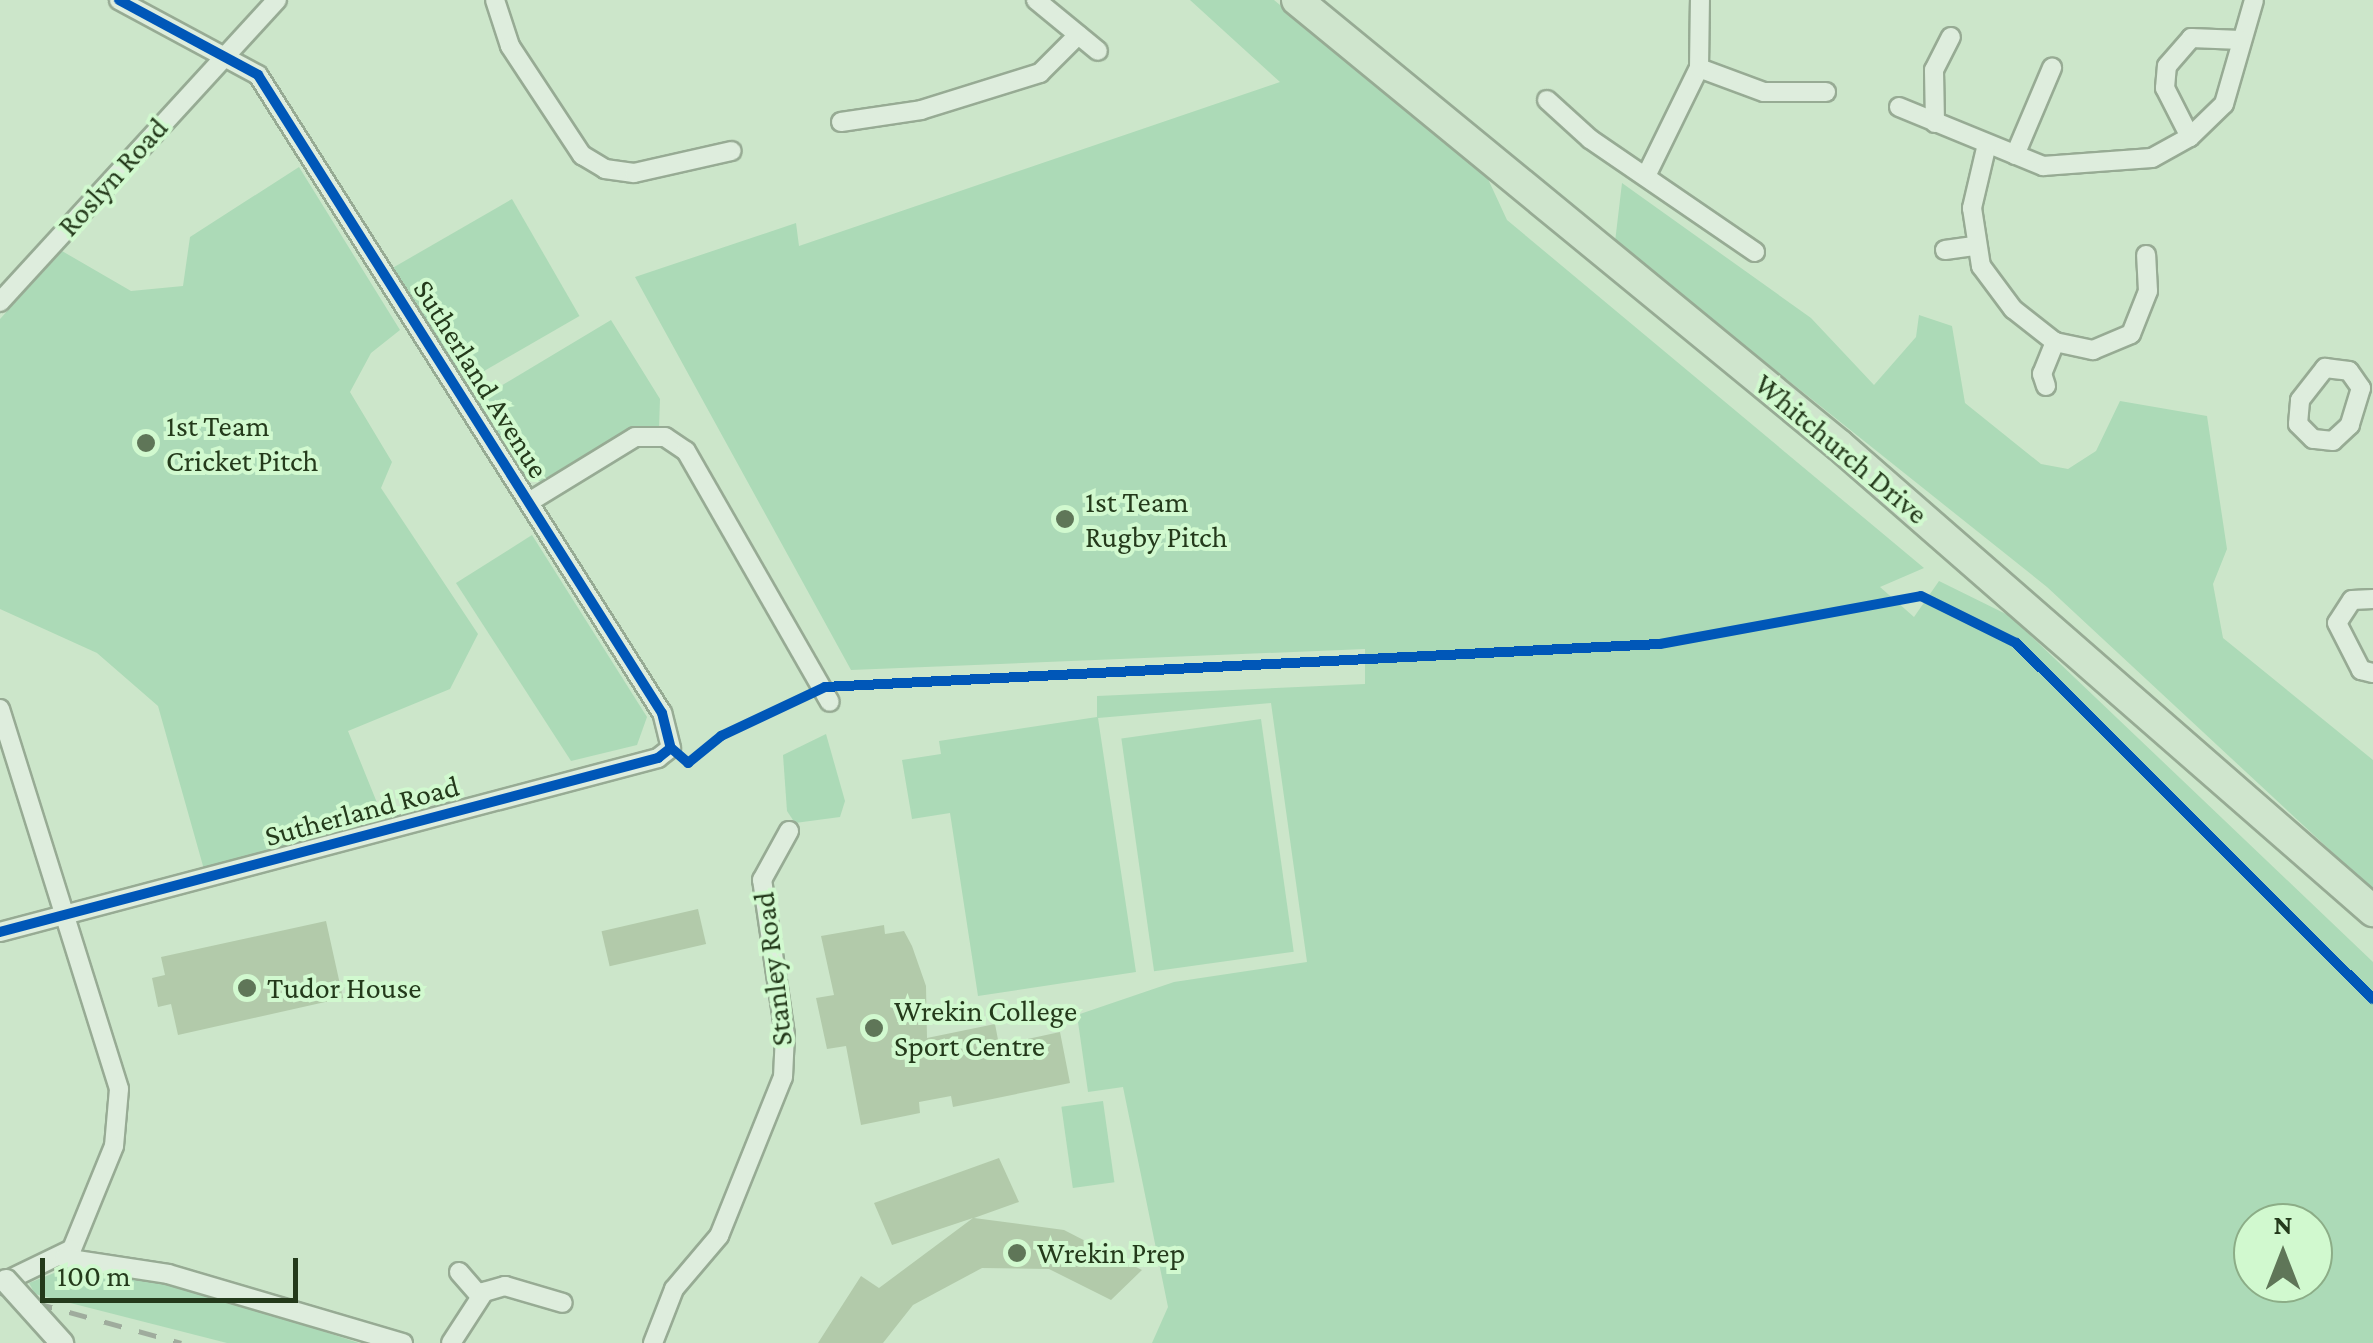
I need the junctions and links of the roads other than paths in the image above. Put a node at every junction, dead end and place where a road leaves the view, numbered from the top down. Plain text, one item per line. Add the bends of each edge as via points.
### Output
1 (119, 0) edge
2 (277, 0) edge
3 (495, 0) edge
4 (1036, 0) edge
5 (1298, 0) edge
6 (1700, 0) edge
7 (2254, 0) edge
8 (1078, 35) junction
9 (1951, 37) dead end
10 (2240, 40) junction
11 (1098, 51) dead end
12 (225, 53) junction
13 (1699, 68) junction
14 (2052, 68) dead end
15 (1826, 92) dead end
16 (1548, 100) dead end
17 (1899, 107) dead end
18 (841, 122) dead end
19 (1935, 122) junction
20 (2190, 138) junction
21 (1987, 144) junction
22 (732, 151) dead end
23 (2015, 155) junction
24 (1646, 176) junction
25 (1974, 246) junction
26 (1945, 250) dead end
27 (1756, 252) dead end
28 (2146, 255) dead end
29 (0, 302) edge
30 (2055, 342) junction
31 (2046, 386) dead end
32 (529, 502) junction
33 (2373, 600) edge
34 (2373, 673) edge
35 (830, 702) dead end
36 (0, 710) edge
37 (671, 748) joint
38 (789, 830) dead end
39 (2373, 911) edge
40 (64, 915) junction
41 (0, 932) edge
42 (64, 1258) junction
43 (459, 1272) dead end
44 (6, 1281) joint
45 (479, 1295) junction
46 (563, 1303) dead end
47 (62, 1343) edge
48 (402, 1343) edge
49 (452, 1343) edge
50 (653, 1343) edge

1 - 12 street, Sutherland Avenue
2 - 12 street, Roslyn Road
3 - 22 street via 510,46 582,154 634,173
4 - 8 street
5 - 39 main road, Whitchurch Drive via 1839,445
6 - 13 street
7 - 10 street
8 - 11 street
8 - 18 street via 1040,73 922,110
9 - 19 street via 1934,70
10 - 20 street via 2224,104
10 - 20 street via 2191,38 2167,66 2165,88
12 - 29 street, Roslyn Road
12 - 32 street, Sutherland Avenue via 258,75
13 - 15 street via 1764,92
13 - 24 street
14 - 23 street
16 - 24 street
17 - 19 street
19 - 21 street
20 - 23 street via 2152,158 2102,168 2043,166
21 - 23 street
21 - 25 street via 1972,208
24 - 27 street
25 - 26 street
25 - 30 street via 1992,285
28 - 30 street via 2148,291 2131,334 2094,350
30 - 31 street via 2042,374
32 - 35 street via 635,436 665,437 686,452
32 - 37 street, Sutherland Avenue via 662,713
33 - 34 street via 2352,600 2337,623 2361,670
36 - 40 street
37 - 40 street, Sutherland Road via 658,758
38 - 50 street, Stanley Road via 762,880 786,1035 783,1077 727,1220 690,1270
40 - 41 street, Sutherland Road
40 - 42 street via 120,1090 114,1146
42 - 44 street
42 - 48 street via 168,1274
43 - 45 street
44 - 47 street, bridge
45 - 46 street via 504,1286
45 - 49 street

